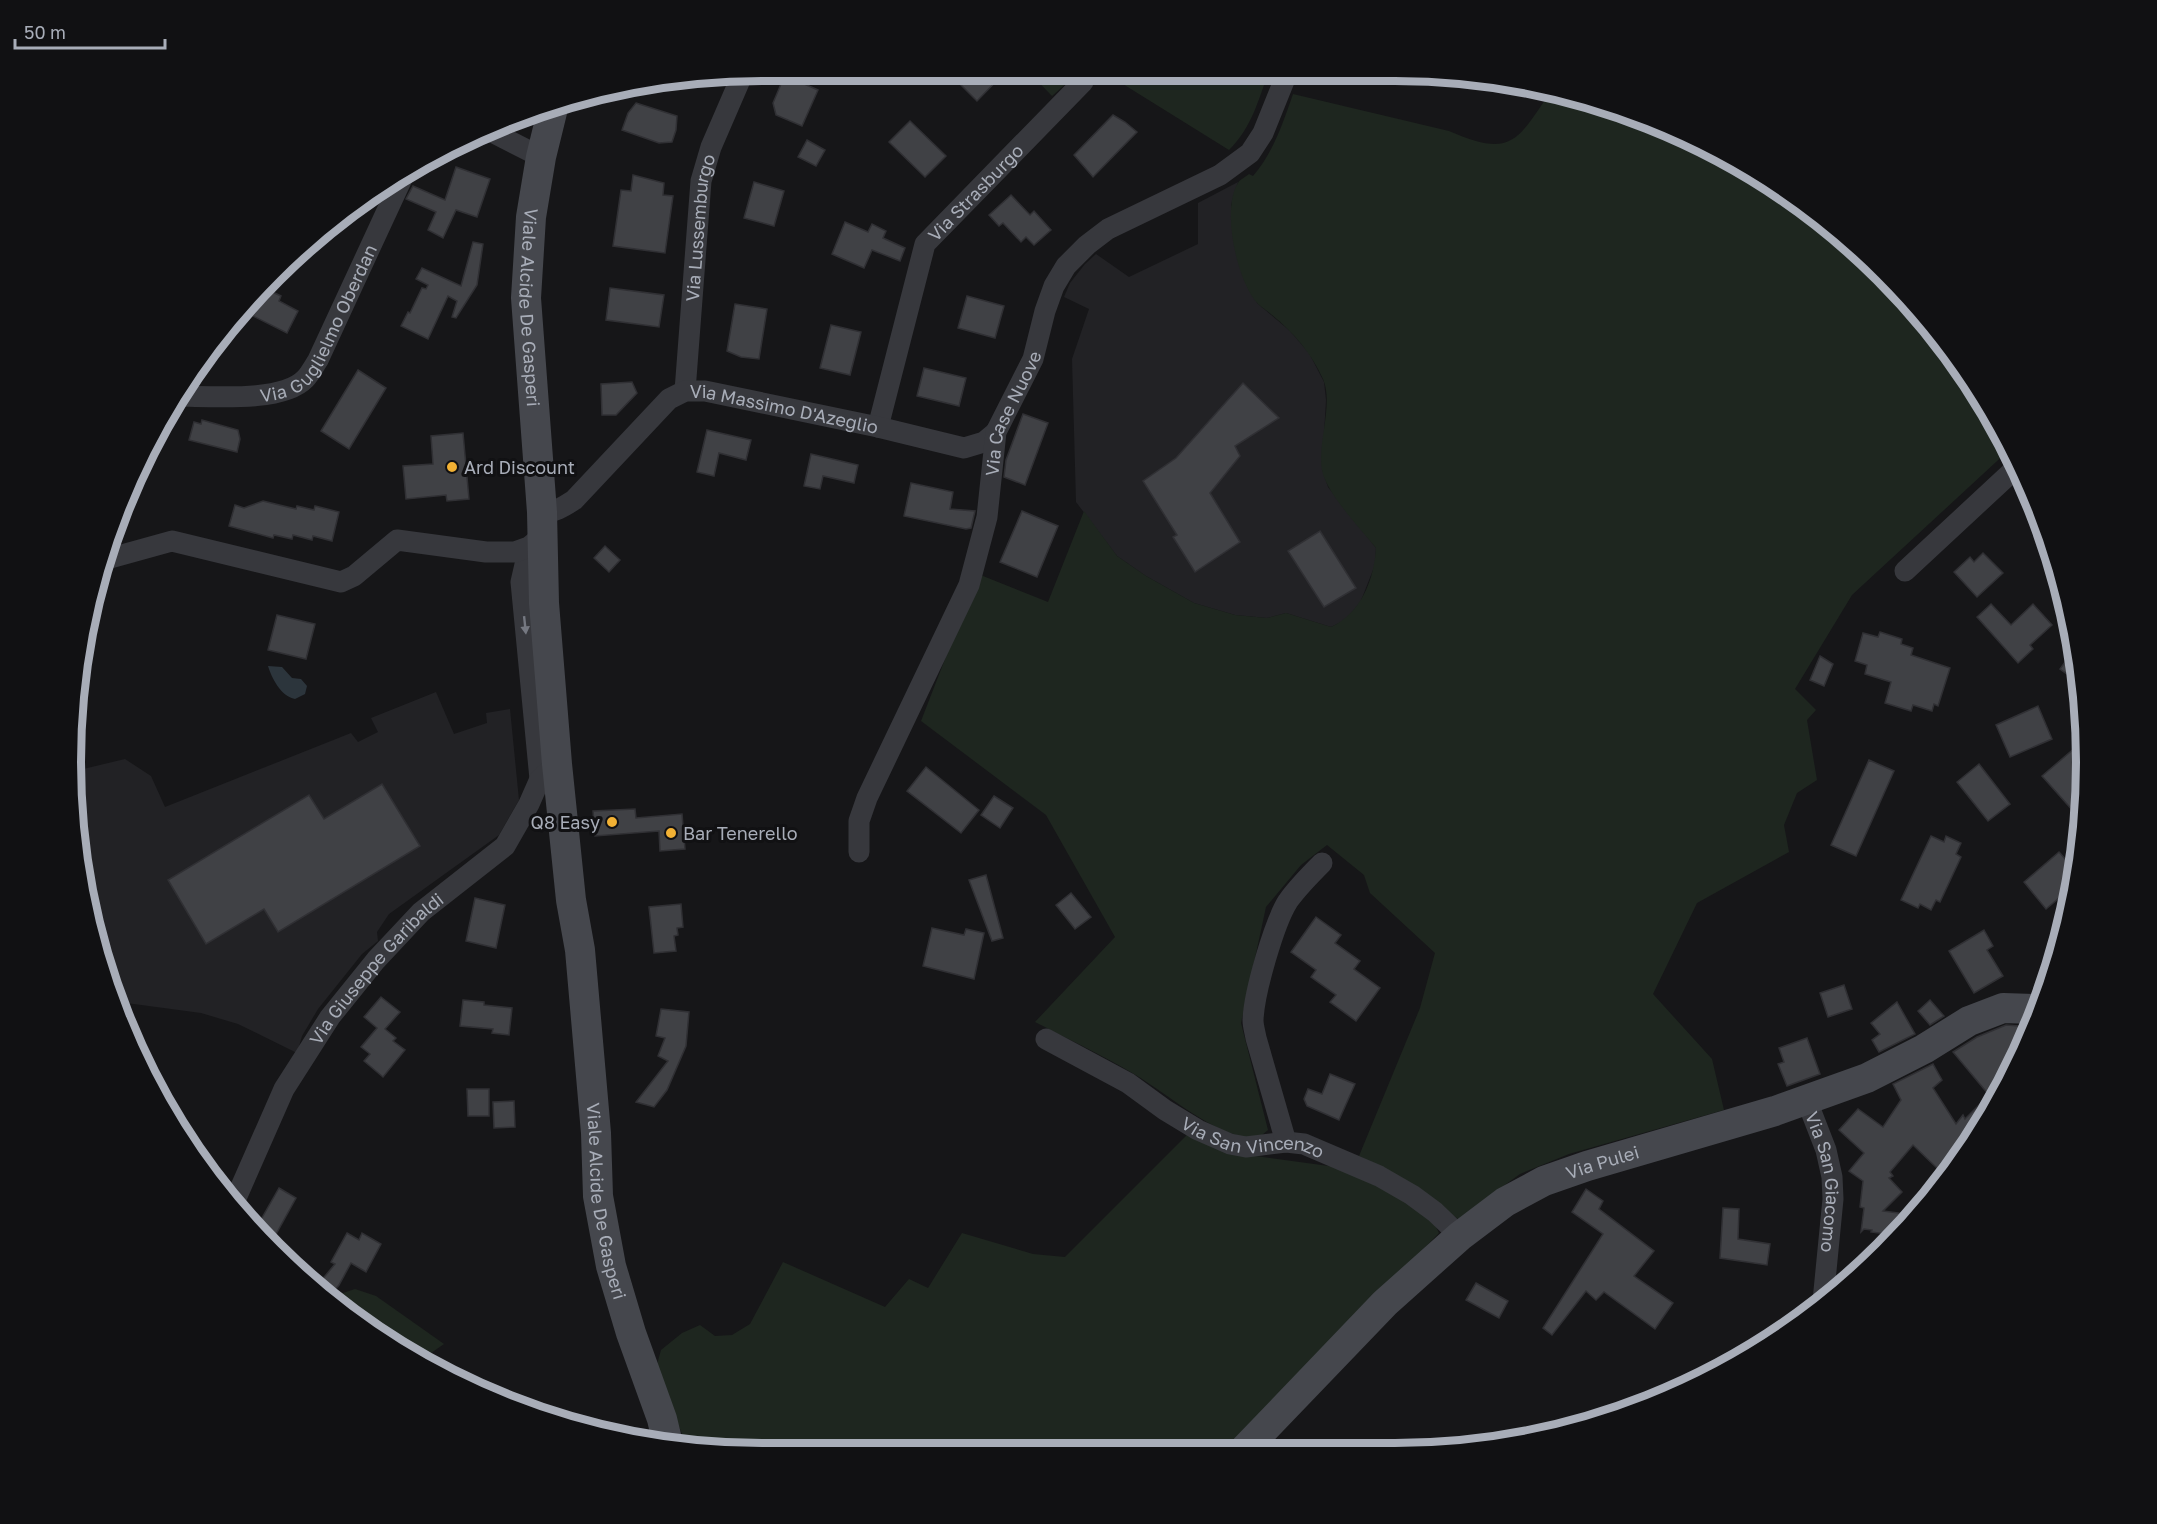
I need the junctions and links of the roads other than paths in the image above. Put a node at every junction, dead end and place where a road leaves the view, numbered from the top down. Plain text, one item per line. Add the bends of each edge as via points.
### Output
1 (1284, 81) edge
2 (739, 82) edge
3 (1083, 82) dead end
4 (551, 114) edge
5 (497, 135) edge
6 (541, 157) junction
7 (398, 187) edge
8 (685, 391) junction
9 (188, 396) edge
10 (878, 427) junction
11 (996, 432) junction
12 (2011, 472) edge
13 (574, 500) junction
14 (540, 535) junction
15 (486, 552) junction
16 (112, 558) edge
17 (1905, 571) dead end
18 (521, 582) junction
19 (548, 772) junction
20 (859, 852) dead end
21 (1322, 863) dead end
22 (580, 950) junction
23 (2029, 1009) edge
24 (1046, 1039) dead end
25 (1807, 1101) junction
26 (1287, 1143) junction
27 (237, 1195) edge
28 (1460, 1236) junction
29 (1824, 1290) edge
30 (666, 1436) edge
31 (1251, 1443) edge

1 - 11 street, Via Case Nuove via 1263,133 1250,153 1220,175 1108,229 1066,266 1045,311 1033,359
2 - 8 street, Via Lussemburgo via 701,181
3 - 10 street, Via Strasburgo via 925,244
4 - 6 main road, Viale Alcide De Gasperi
5 - 6 street
6 - 14 main road, Viale Alcide De Gasperi via 531,217 526,298
7 - 9 street, Via Guglielmo Oberdan via 318,360 304,380 282,392 263,395
8 - 10 street, Via Massimo D'Azeglio via 705,391
8 - 13 street, Via Massimo D'Azeglio via 669,399
10 - 11 street, Via Massimo D'Azeglio via 964,448 984,442
11 - 20 street, Via Case Nuove via 987,518 969,585 867,798 859,821
12 - 17 street
13 - 14 street via 554,530
13 - 14 street, Via Massimo D'Azeglio via 552,512
14 - 15 street, Via Massimo D'Azeglio via 515,552
14 - 18 street
14 - 19 main road
14 - 22 main road via 556,604 582,900
15 - 16 street, Via Massimo D'Azeglio via 396,540 354,576 341,582 172,542
15 - 18 street via 503,562
18 -> 19 street
19 - 22 main road
19 - 27 street, Via Giuseppe Garibaldi via 505,846 421,912 330,1017 284,1089
21 - 26 street via 1288,901 1278,920 1255,1001 1256,1038
22 - 30 main road, Viale Alcide De Gasperi via 598,1196 611,1266
23 - 25 main road, Via Pulei via 2002,1008 1969,1021 1867,1078
24 - 26 street, Via San Vincenzo via 1128,1083 1198,1130 1230,1144 1245,1148
25 - 28 main road, Via Pulei via 1544,1181 1505,1202
25 - 29 street, Via San Giacomo via 1832,1177
26 - 28 street, Via San Vincenzo via 1305,1144 1379,1176 1435,1212
28 - 31 main road, Via Pulei via 1385,1303

